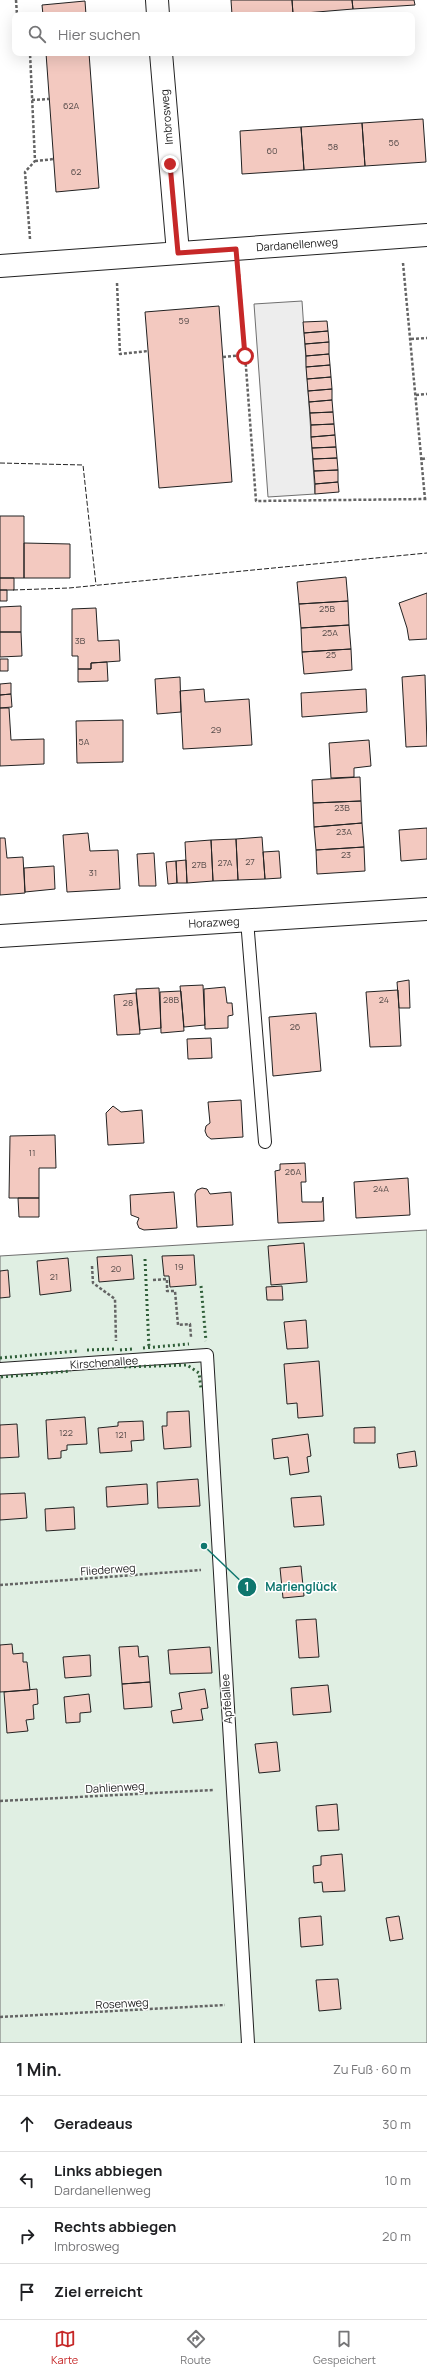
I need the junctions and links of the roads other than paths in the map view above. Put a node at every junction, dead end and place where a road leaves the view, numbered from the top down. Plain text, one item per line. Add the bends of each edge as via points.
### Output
1 (157, 0) edge
2 (158, 12) edge
3 (161, 56) edge
4 (427, 235) edge
5 (178, 253) junction
6 (0, 266) edge
7 (427, 909) edge
8 (247, 920) junction
9 (0, 936) edge
10 (265, 1142) dead end
11 (207, 1355) joint
12 (0, 1369) edge
13 (248, 2043) edge

1 - 2 street
3 - 5 street, Imbrosweg
4 - 5 street, Dardanellenweg
5 - 6 street, Dardanellenweg
7 - 8 street, Horazweg
8 - 9 street, Horazweg
8 - 10 lane
11 - 12 lane, Kirschenallee
11 - 13 lane, Apfelallee

